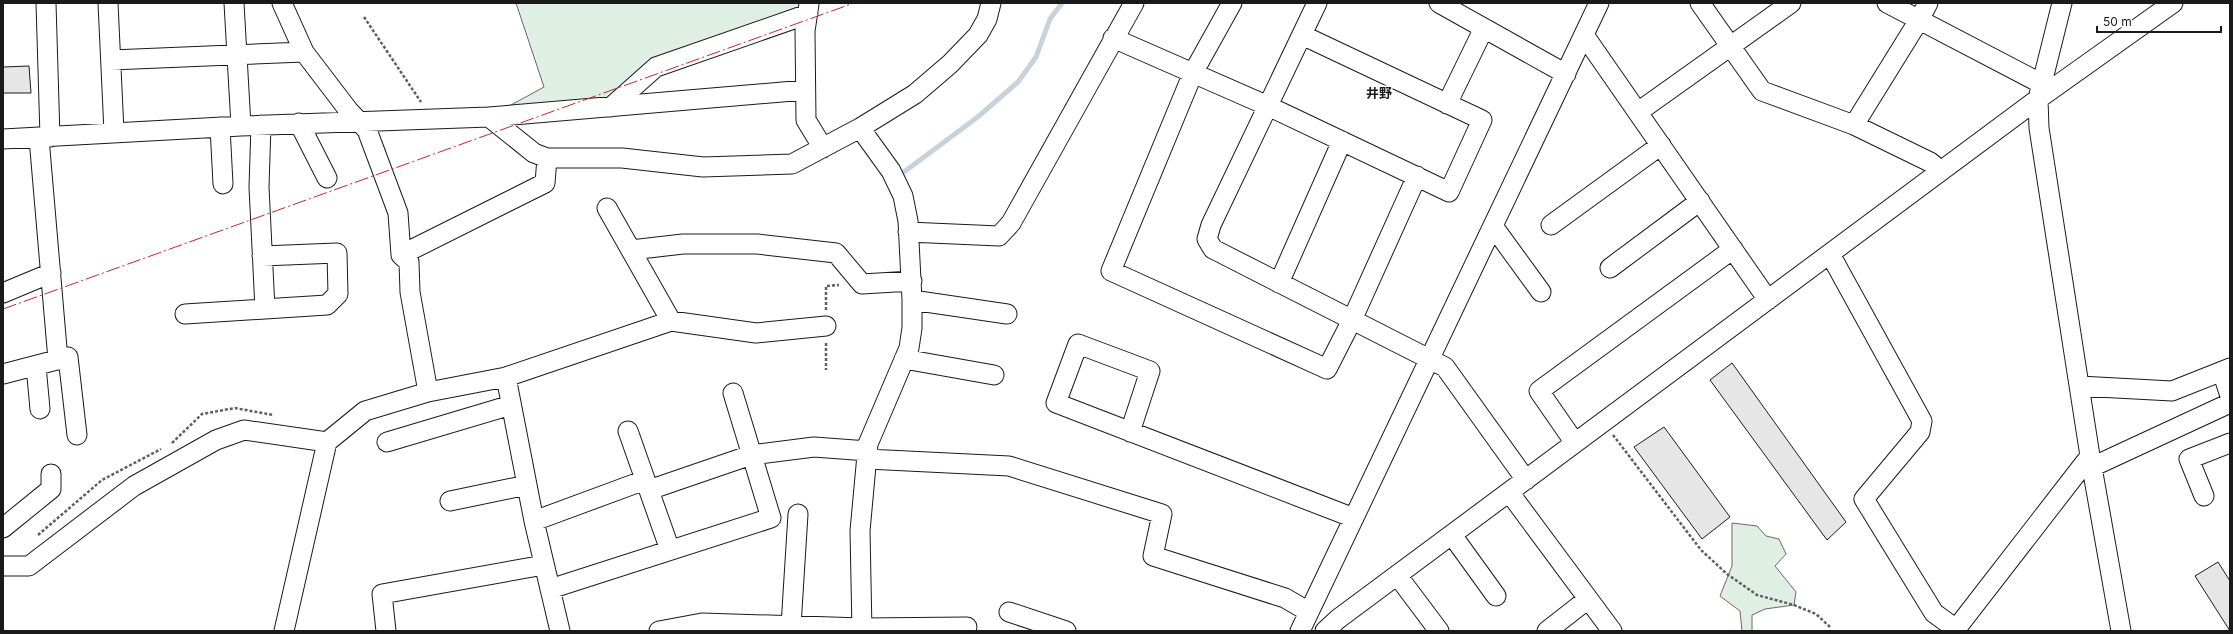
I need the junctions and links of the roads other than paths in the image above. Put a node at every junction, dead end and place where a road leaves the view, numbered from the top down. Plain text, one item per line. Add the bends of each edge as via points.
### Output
1 (46, 3) edge
2 (108, 3) edge
3 (234, 3) edge
4 (282, 3) edge
5 (991, 3) edge
6 (1134, 3) edge
7 (1232, 3) edge
8 (1317, 3) edge
9 (1439, 3) edge
10 (1599, 3) edge
11 (1700, 3) edge
12 (1887, 3) edge
13 (1928, 3) edge
14 (2062, 3) edge
15 (2173, 3) edge
16 (1786, 4) edge
17 (808, 9) edge
18 (1919, 20) junction
19 (1484, 28) junction
20 (1302, 35) junction
21 (1584, 35) junction
22 (1114, 38) junction
23 (1730, 46) junction
24 (304, 52) junction
25 (236, 54) junction
26 (111, 60) junction
27 (1193, 73) junction
28 (1566, 74) junction
29 (806, 90) junction
30 (2040, 91) junction
31 (1447, 104) junction
32 (1268, 106) junction
33 (611, 107) junction
34 (1638, 112) junction
35 (489, 117) junction
36 (360, 121) junction
37 (299, 124) junction
38 (261, 125) junction
39 (1854, 125) junction
40 (241, 126) junction
41 (220, 127) junction
42 (860, 128) junction
43 (114, 132) junction
44 (44, 137) junction
45 (3, 139) edge
46 (1342, 141) junction
47 (1661, 145) junction
48 (824, 148) junction
49 (547, 158) junction
50 (1941, 171) junction
51 (1417, 176) junction
52 (327, 178) dead end
53 (223, 184) dead end
54 (1700, 201) junction
55 (607, 208) dead end
56 (1551, 225) dead end
57 (1493, 226) junction
58 (908, 232) junction
59 (1733, 249) junction
60 (631, 250) junction
61 (1830, 254) junction
62 (401, 255) junction
63 (262, 256) junction
64 (1610, 268) dead end
65 (51, 273) junction
66 (912, 281) junction
67 (1279, 283) junction
68 (1541, 292) dead end
69 (3, 293) edge
70 (912, 300) junction
71 (1768, 300) junction
72 (265, 309) junction
73 (185, 314) dead end
74 (1007, 314) dead end
75 (1352, 320) junction
76 (671, 321) junction
77 (826, 326) dead end
78 (904, 359) junction
79 (1429, 359) junction
80 (58, 360) junction
81 (36, 366) junction
82 (2226, 370) edge
83 (3, 374) edge
84 (994, 375) dead end
85 (506, 378) junction
86 (2079, 386) junction
87 (428, 392) junction
88 (733, 393) dead end
89 (2230, 396) edge
90 (2230, 403) edge
91 (511, 405) junction
92 (40, 409) dead end
93 (628, 431) dead end
94 (1130, 432) junction
95 (77, 435) dead end
96 (327, 442) junction
97 (387, 442) dead end
98 (1575, 443) junction
99 (2230, 443) edge
100 (751, 454) junction
101 (867, 455) junction
102 (2091, 462) junction
103 (51, 474) dead end
104 (1526, 480) junction
105 (527, 485) junction
106 (647, 485) junction
107 (1509, 492) junction
108 (2204, 496) dead end
109 (450, 501) dead end
110 (798, 514) dead end
111 (1354, 518) junction
112 (534, 520) junction
113 (3, 528) edge
114 (1452, 535) junction
115 (670, 550) junction
116 (544, 565) junction
117 (3, 566) edge
118 (1397, 575) junction
119 (550, 589) junction
120 (1496, 596) dead end
121 (1588, 599) junction
122 (1009, 612) dead end
123 (1309, 612) junction
124 (791, 626) junction
125 (967, 627) dead end
126 (833, 629) edge
127 (555, 630) edge
128 (862, 630) edge
129 (1956, 630) edge
130 (284, 631) edge
131 (386, 631) edge
132 (659, 631) edge
133 (1066, 631) edge
134 (1300, 631) edge
135 (1325, 631) edge
136 (1439, 631) edge
137 (1547, 631) edge
138 (1612, 631) edge
139 (2121, 631) edge

1 - 44 street
2 - 26 street
3 - 25 street
4 - 24 street
5 - 42 street via 987,19 978,34 950,64 915,94
6 - 22 street
7 - 27 street
8 - 20 street
9 - 19 street
10 - 21 street
11 - 23 street
12 - 18 street
13 - 18 street
14 - 30 street
15 - 30 street
16 - 23 street
17 - 29 street via 805,31
17 - 33 street via 656,67
18 - 30 street
18 - 39 street
19 - 28 street
19 - 31 street
20 - 31 street
20 - 32 street
21 - 28 street
21 - 34 street
22 - 27 street
22 - 58 street via 1012,223 999,236
23 - 34 street
23 - 39 street via 1762,91
24 - 25 street
24 - 36 street via 349,111
25 - 26 street
25 - 40 street
26 - 43 street
27 - 32 street
27 - 75 street via 1111,272 1327,369
28 - 57 street
29 - 33 street
29 - 48 street via 806,120
30 - 50 street
30 - 86 street via 2039,128 2045,175
31 - 51 street via 1482,120 1449,192
32 - 46 street
32 - 67 street via 1211,224 1207,239 1214,249
33 - 35 street
34 - 47 street
35 - 36 street
35 - 49 street via 534,153
36 - 37 street
36 - 62 street via 367,130 398,213
37 - 38 street
37 - 52 street
38 - 40 street
38 - 63 street via 259,187
39 - 50 street via 1930,162
40 - 41 street
41 - 43 street
41 - 53 street
42 - 48 street
42 - 58 street via 891,171 903,196
43 - 44 street
44 - 45 street
44 - 65 street
46 - 51 street
46 - 67 street
47 - 54 street
47 - 56 street
48 - 49 street via 792,164 703,166 622,158
49 - 62 street via 545,183
50 - 61 street
51 - 75 street
54 - 59 street
54 - 64 street
55 - 60 street
57 - 68 street
57 - 79 street
58 - 66 street
59 - 71 street
59 - 98 street via 1539,391
60 - 66 street via 683,244 757,244 836,253 862,284
60 - 76 street
61 - 71 street
61 - 129 street via 1922,421 1920,432 1864,499 1934,613
62 - 87 street via 409,262 410,292
63 - 72 street
63 - 72 street via 337,253 338,294 327,305
65 - 69 street
65 - 80 street
66 - 70 street
67 - 75 street
70 - 74 street
70 - 78 street via 912,328 909,348
71 - 98 street
72 - 73 street
75 - 79 street
76 - 77 street via 756,333
76 - 85 street
78 - 84 street
78 - 101 street via 868,444
79 - 104 street via 1445,367
79 - 111 street
80 - 81 street
80 - 95 street via 68,357
81 - 83 street
81 - 92 street
82 - 86 street via 2172,391
82 - 89 street
85 - 87 street
85 - 91 street
86 - 102 street
87 - 96 street via 365,411
88 - 100 street
90 - 102 street
91 - 97 street
91 - 105 street
93 - 106 street
94 - 94 street via 1150,371 1078,344 1056,403
94 - 111 street
96 - 117 street via 244,430 216,440 134,486 29,566
96 - 130 street
98 - 104 street
99 - 108 street via 2189,459
100 - 101 street via 814,447
100 - 106 street
100 - 115 street via 771,518
101 - 123 street via 1009,466 1162,514 1153,556 1285,598
101 - 128 street via 860,531
102 - 129 street
102 - 139 street
103 - 113 street via 51,489
104 - 107 street
105 - 109 street
105 - 112 street
106 - 112 street
106 - 115 street
107 - 114 street
107 - 121 street
110 - 124 street
111 - 123 street
112 - 116 street
114 - 118 street
114 - 120 street
115 - 119 street
116 - 119 street
116 - 131 street via 382,594
118 - 135 street
118 - 136 street
119 - 127 street
121 - 137 street
121 - 138 street
122 - 133 street
123 - 134 street
124 - 126 street
124 - 132 street via 702,623
125 - 128 street
126 - 128 street

